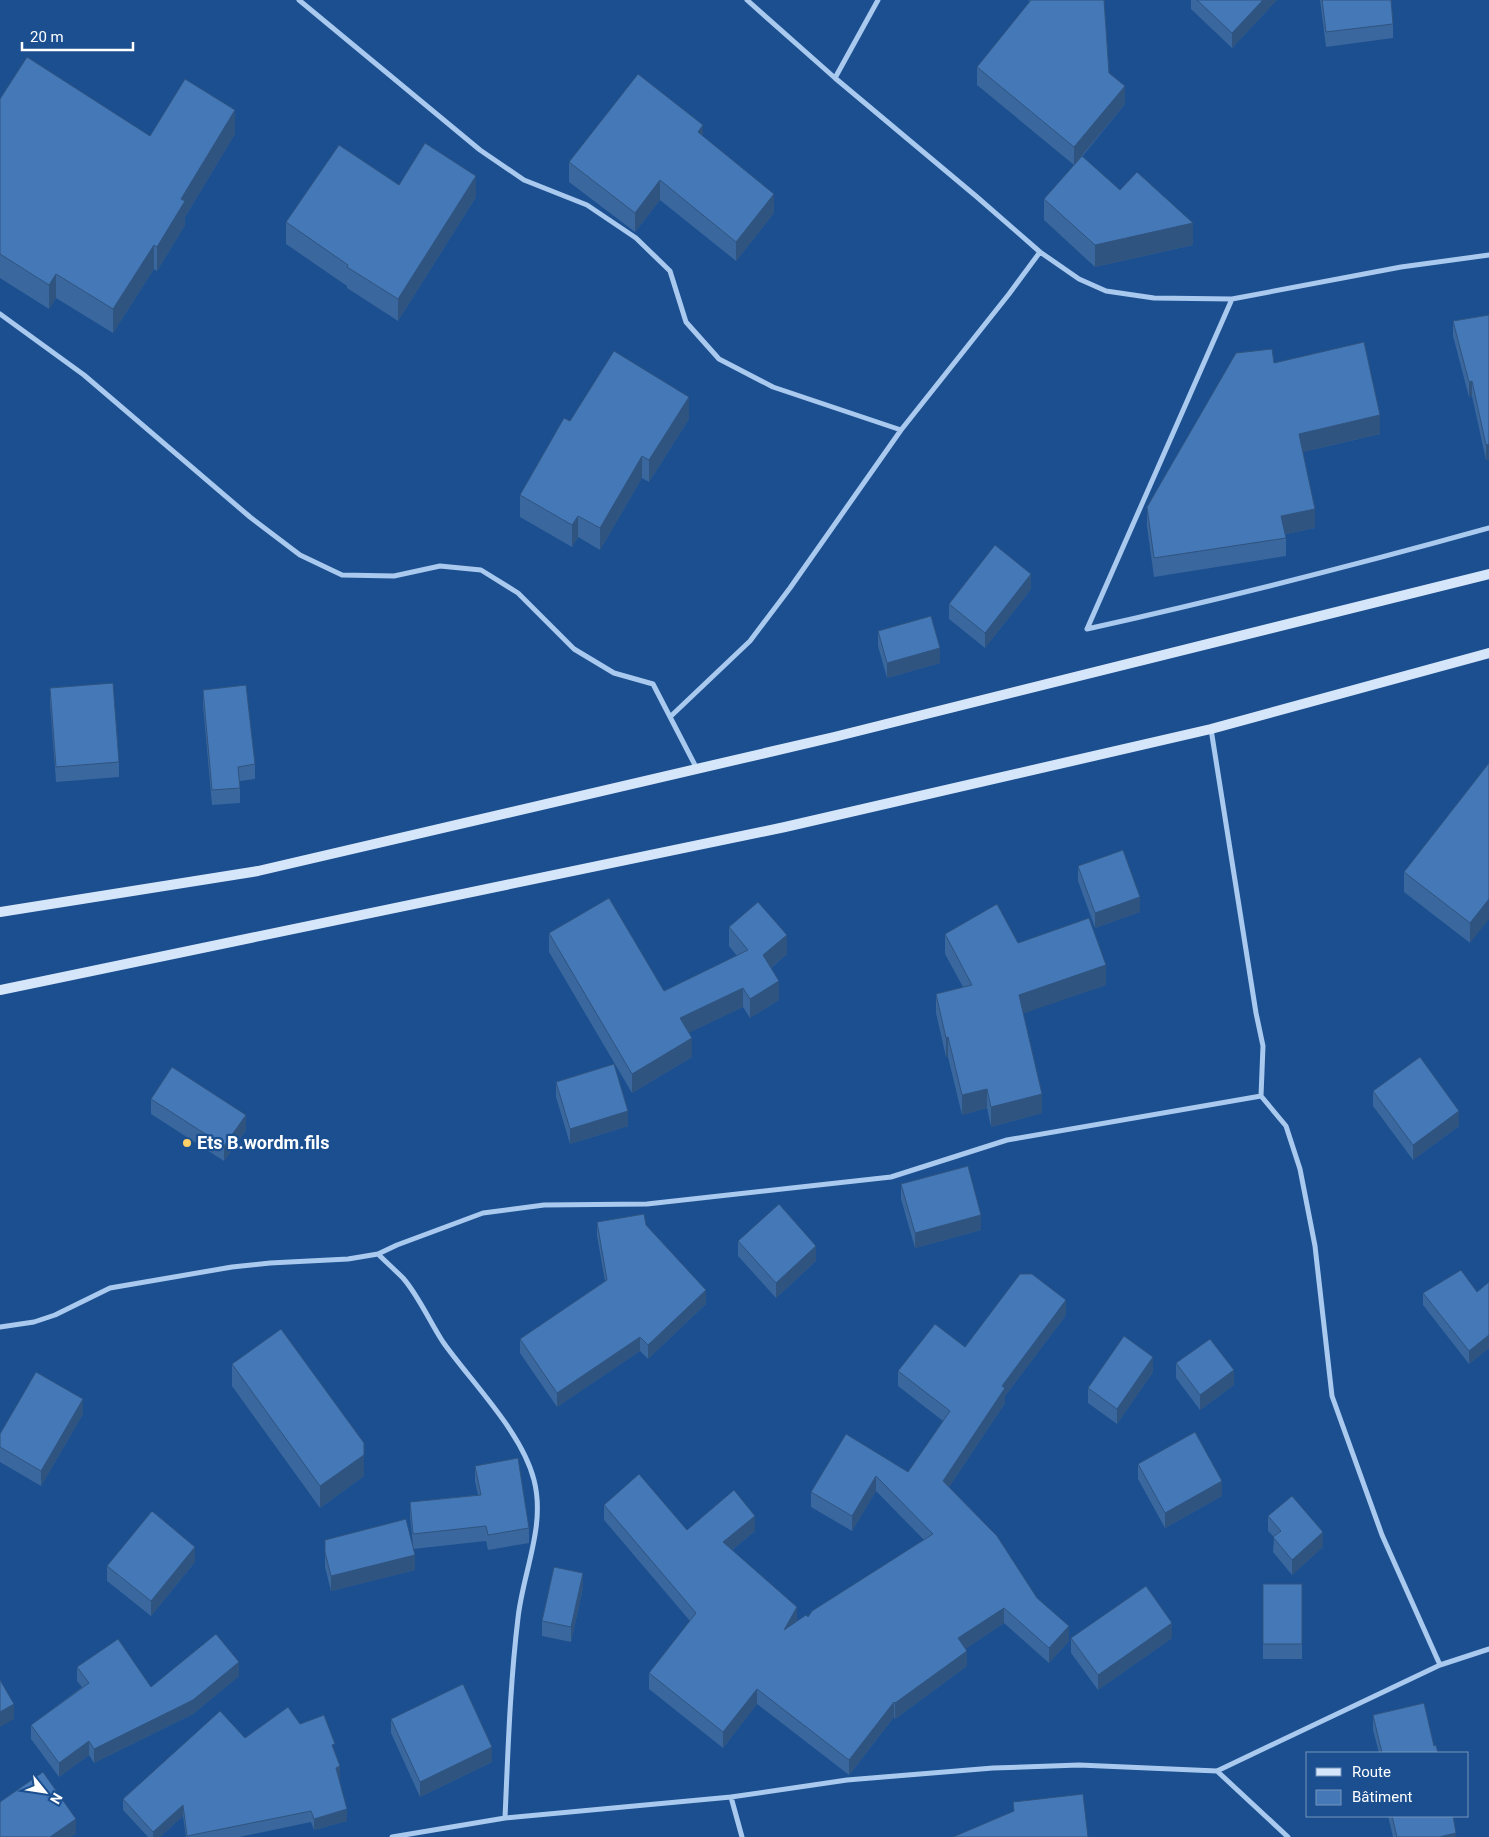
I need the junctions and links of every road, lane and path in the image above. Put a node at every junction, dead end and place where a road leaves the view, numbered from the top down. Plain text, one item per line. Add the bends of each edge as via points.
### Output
1 (299, 0) edge
2 (747, 0) edge
3 (878, 0) edge
4 (835, 78) junction
5 (1040, 252) junction
6 (1489, 255) edge
7 (1232, 299) junction
8 (0, 314) edge
9 (900, 430) junction
10 (1489, 528) edge
11 (1489, 574) edge
12 (1489, 653) edge
13 (670, 718) junction
14 (1211, 729) junction
15 (697, 769) junction
16 (0, 912) edge
17 (0, 990) edge
18 (1261, 1096) junction
19 (378, 1254) junction
20 (0, 1327) edge
21 (1489, 1649) edge
22 (1440, 1665) junction
23 (1217, 1772) junction
24 (731, 1797) junction
25 (505, 1818) junction
26 (392, 1837) edge
27 (742, 1837) edge
28 (1288, 1837) edge

1 - 9 street via 480,150 524,180 587,206 636,238 670,271 686,322 719,359 773,387
2 - 4 street
3 - 4 street
4 - 5 street
5 - 7 street via 1079,279 1106,291 1154,298
5 - 9 street
6 - 7 street
7 - 10 street via 1087,629 1374,560
8 - 13 street via 84,375 300,556 342,575 394,576 440,566 481,570 518,593 574,649 614,673 653,684
9 - 13 street via 750,641
11 - 15 main road via 834,738
12 - 14 main road
13 - 15 street
14 - 17 main road via 785,827
14 - 18 street via 1263,1046
15 - 16 main road via 258,871
18 - 19 street via 1008,1140 891,1177 647,1204 544,1204 490,1212
18 - 22 street via 1286,1126 1300,1169 1315,1246 1332,1396 1382,1535
19 - 20 street via 232,1267 110,1288 55,1315
19 - 25 street via 404,1279 444,1342 520,1443 534,1480 538,1509 518,1616
21 - 22 street
22 - 23 street
23 - 24 street via 1078,1765 993,1768 848,1780
23 - 28 street
24 - 25 street
24 - 27 street
25 - 26 street

